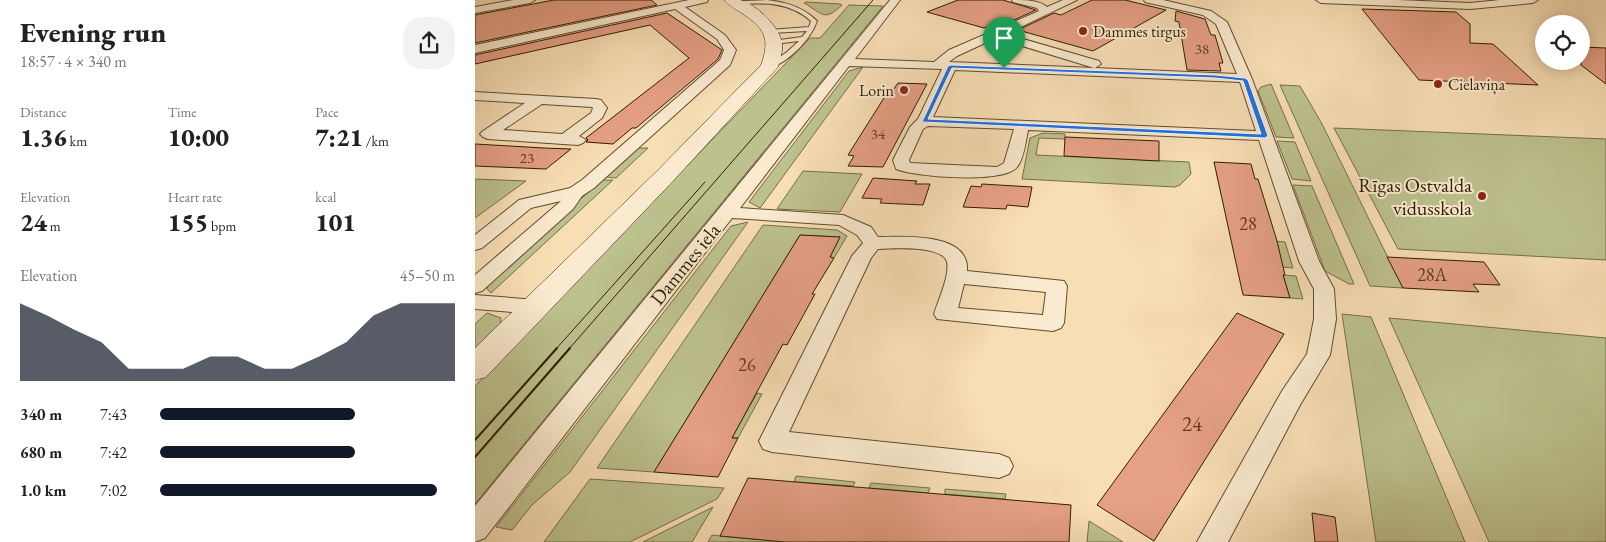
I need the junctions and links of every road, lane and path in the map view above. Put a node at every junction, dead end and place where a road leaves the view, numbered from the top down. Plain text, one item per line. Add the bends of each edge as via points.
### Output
1 (530, 0) edge
2 (703, 0) edge
3 (895, 0) edge
4 (1017, 0) edge
5 (1071, 0) edge
6 (1149, 0) edge
7 (1321, 0) edge
8 (1533, 0) edge
9 (775, 1) edge
10 (733, 2) edge
11 (1487, 3) edge
12 (677, 6) junction
13 (475, 10) edge
14 (1046, 12) junction
15 (811, 29) junction
16 (994, 34) junction
17 (803, 39) junction
18 (771, 47) junction
19 (475, 49) edge
20 (845, 62) junction
21 (1095, 64) dead end
22 (944, 66) junction
23 (1245, 80) junction
24 (475, 96) edge
25 (539, 100) junction
26 (924, 121) junction
27 (1022, 126) junction
28 (1265, 136) junction
29 (565, 139) junction
30 (581, 140) dead end
31 (576, 192) junction
32 (727, 212) junction
33 (873, 243) junction
34 (475, 244) edge
35 (956, 277) junction
36 (475, 286) edge
37 (475, 302) edge
38 (536, 307) junction
39 (475, 368) edge
40 (999, 466) dead end
41 (475, 528) edge
42 (1211, 542) edge

1 - 13 street
2 - 12 street
3 - 20 street, Dammes iela
4 - 14 street via 1041,6
5 - 14 street
6 - 23 street via 1207,13 1221,22
7 - 11 street
8 - 11 street
9 - 10 lane
9 - 15 lane via 813,19
10 - 18 street via 760,19
12 - 19 street
12 - 31 street via 725,41 730,50 726,62
14 - 16 street
15 - 17 lane
15 - 18 lane
16 - 21 street
16 - 22 street via 953,53
17 - 18 lane
17 - 18 lane via 788,55
18 - 38 street via 666,175
20 - 22 street
20 - 32 street, Dammes iela
22 - 23 street via 1215,76
22 - 26 street
23 - 28 street
24 - 25 street
25 - 29 street via 596,103 601,108 597,115
25 - 29 street via 488,134
26 - 27 street
26 - 27 street via 917,127 901,160 902,166 991,174 1002,171 1011,165
27 - 28 street
28 - 42 street via 1309,261 1324,289 1325,319 1317,355
29 - 30 street
31 - 34 street via 525,204
31 - 36 street via 567,205
32 - 33 street via 843,220 864,231
32 - 41 street, Dammes iela
33 - 35 street via 931,244 943,248 957,260
33 - 40 street via 862,256 772,441
35 - 35 street via 1057,286 1053,323 945,314
37 - 38 street
38 - 39 street

